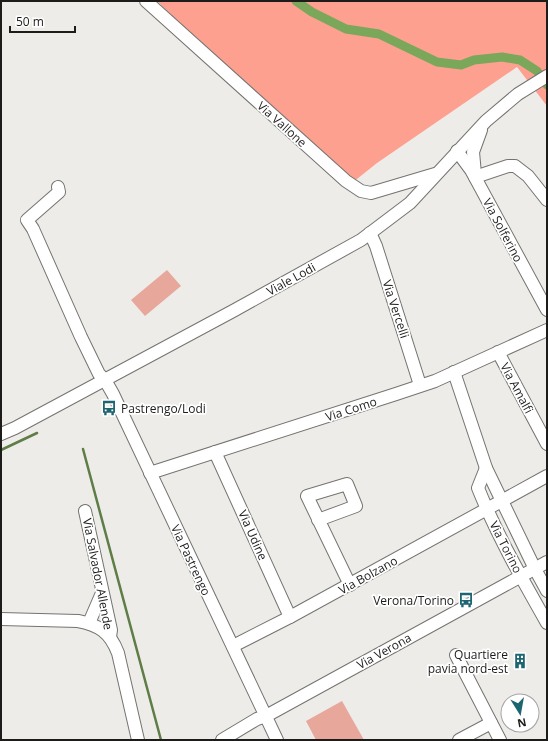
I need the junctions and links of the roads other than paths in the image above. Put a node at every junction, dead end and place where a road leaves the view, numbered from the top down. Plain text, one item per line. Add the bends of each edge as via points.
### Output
1 (146, 1) edge
2 (547, 76) edge
3 (486, 121) junction
4 (457, 151) junction
5 (436, 174) junction
6 (475, 177) junction
7 (58, 187) dead end
8 (547, 200) edge
9 (370, 233) junction
10 (547, 310) edge
11 (547, 330) edge
12 (498, 352) junction
13 (454, 372) junction
14 (105, 380) junction
15 (420, 385) junction
16 (1, 434) edge
17 (547, 444) edge
18 (215, 452) junction
19 (486, 468) junction
20 (150, 473) junction
21 (547, 476) edge
22 (501, 501) junction
23 (487, 509) junction
24 (85, 511) dead end
25 (318, 520) dead end
26 (547, 562) edge
27 (534, 569) junction
28 (521, 577) junction
29 (350, 585) junction
30 (547, 591) edge
31 (102, 593) junction
32 (290, 618) junction
33 (1, 619) edge
34 (89, 623) junction
35 (547, 623) edge
36 (110, 637) junction
37 (232, 646) junction
38 (456, 655) dead end
39 (266, 716) junction
40 (491, 723) junction
41 (138, 740) edge
42 (222, 740) edge
43 (277, 740) edge
44 (459, 740) edge
45 (500, 740) edge

1 - 5 street, Via Vallone via 346,181 361,191 372,193
2 - 3 street, Viale Lodi via 518,94
3 - 4 street, Viale Lodi
3 - 6 street via 473,152
4 - 5 street, Viale Lodi
4 - 6 street, Via Solferino
5 - 9 street, Viale Lodi via 410,203
6 - 8 street via 515,166 528,176
6 - 10 street, Via Solferino
7 - 14 street via 59,192 27,220 99,374
9 - 14 street, Viale Lodi
9 - 15 street, Via Vercelli
11 - 12 street, Via Como
12 - 13 street, Via Como
12 - 17 street, Via Amalfi
13 - 15 street, Via Como
13 - 19 street, Via Torino
14 - 16 street, Viale Lodi
14 - 20 street, Via Pastrengo
15 - 18 street, Via Como
18 - 20 street, Via Como
18 - 32 street, Via Udine
19 - 22 street, Via Torino
19 - 23 street, Via Torino via 478,488
20 - 37 street, Via Pastrengo
21 - 22 street, Via Bolzano
22 - 23 street, Via Bolzano
22 - 27 street, Via Torino
23 - 28 street, Via Torino
23 - 29 street, Via Bolzano
24 - 31 street, Via Salvador Allende
25 - 29 street
26 - 27 street, Via Verona
27 - 28 street, Via Verona
27 - 30 street, Via Torino
28 - 35 street, Via Torino
28 - 39 street, Via Verona
29 - 32 street, Via Bolzano
31 - 34 street
31 - 36 street, Via Salvador Allende via 111,630
32 - 37 street, Via Bolzano
33 - 34 street, Via Salvador Allende
34 - 36 street, Via Salvador Allende via 102,629
36 - 41 street, Via Salvador Allende via 118,653
37 - 39 street, Via Pastrengo
38 - 40 street
39 - 42 street, Via Verona
39 - 43 street, Via Pastrengo
40 - 44 street
40 - 45 street

